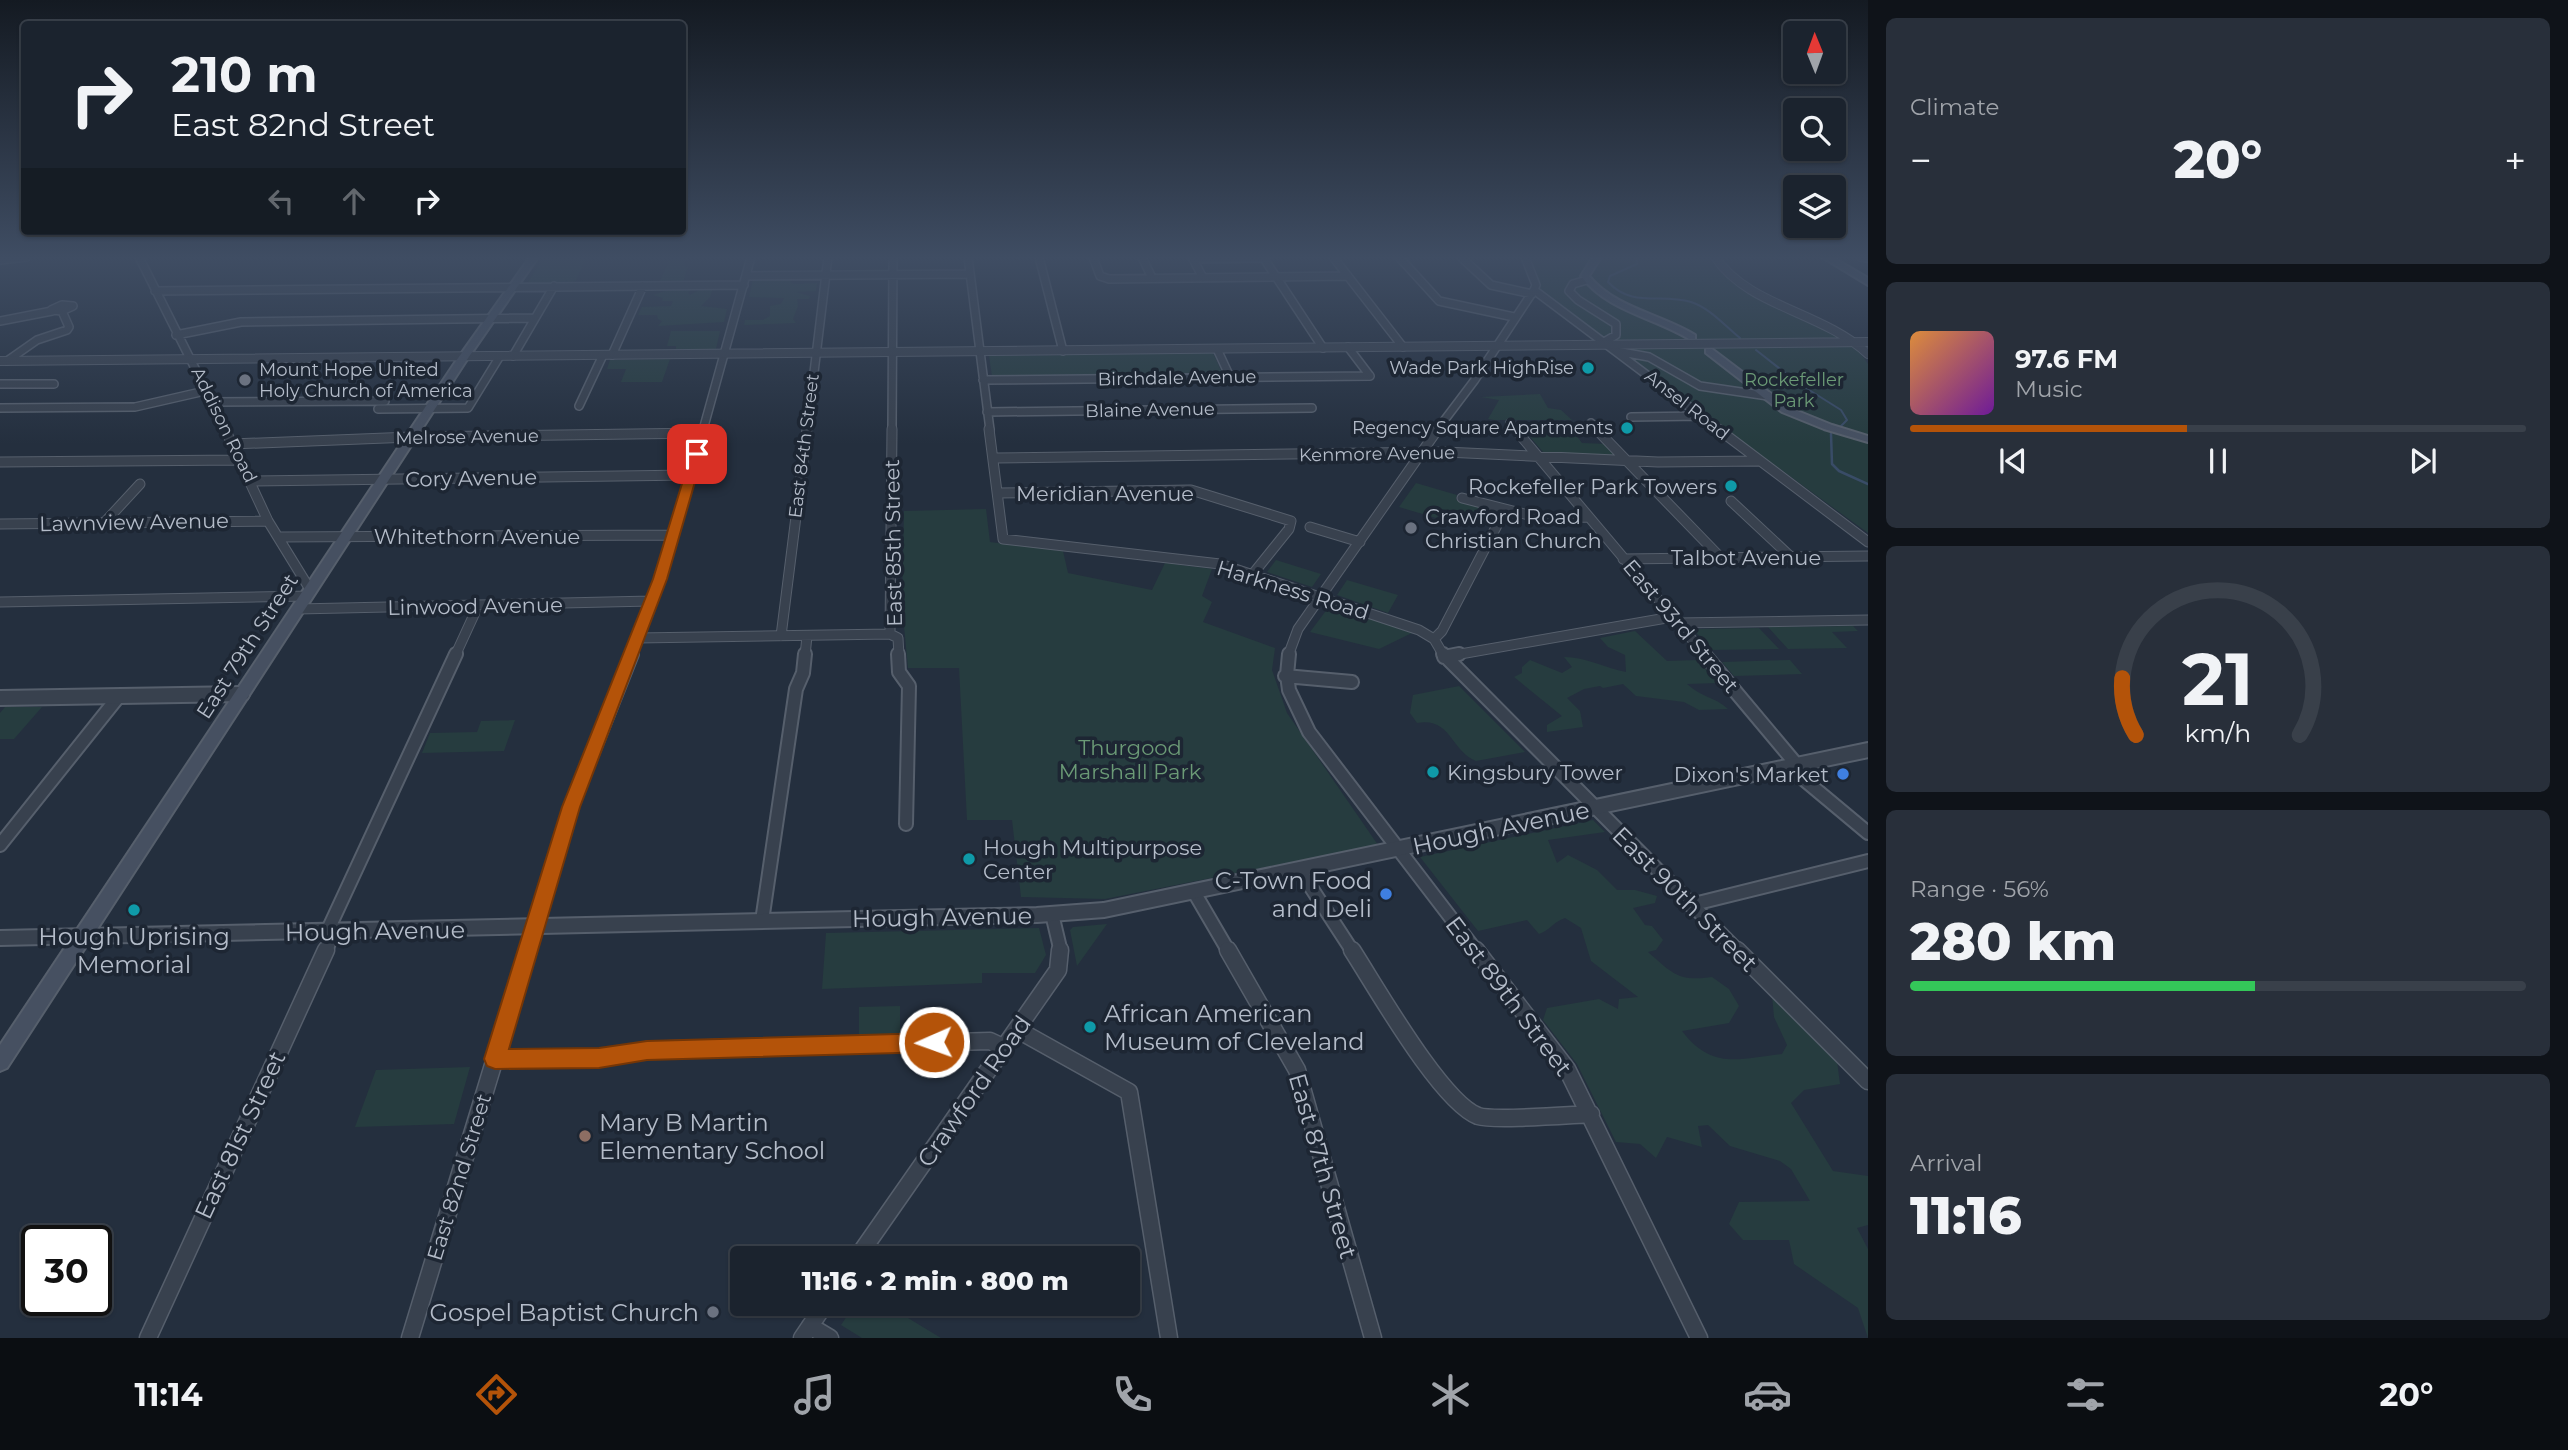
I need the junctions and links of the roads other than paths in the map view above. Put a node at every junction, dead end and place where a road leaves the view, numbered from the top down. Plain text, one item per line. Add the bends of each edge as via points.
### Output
1 (64, 319) edge
2 (169, 319) edge
3 (400, 319) edge
4 (488, 319) edge
5 (534, 319) edge
6 (626, 319) edge
7 (734, 319) edge
8 (820, 319) edge
9 (892, 319) edge
10 (975, 319) edge
11 (1055, 319) edge
12 (1304, 319) edge
13 (1382, 319) edge
14 (1512, 319) edge
15 (1572, 319) edge
16 (1611, 319) edge
17 (1662, 319) edge
18 (1821, 319) edge
19 (176, 335) junction
20 (1692, 337) dead end
21 (1863, 342) edge
22 (1495, 346) junction
23 (1609, 346) junction
24 (1348, 347) junction
25 (1403, 347) junction
26 (1323, 348) junction
27 (1217, 349) junction
28 (979, 351) junction
29 (1063, 351) junction
30 (1710, 351) dead end
31 (892, 352) junction
32 (816, 353) junction
33 (725, 354) junction
34 (1868, 354) edge
35 (608, 355) junction
36 (464, 356) junction
37 (500, 356) junction
38 (513, 356) junction
39 (192, 360) junction
40 (2, 361) edge
41 (1230, 377) junction
42 (983, 380) junction
43 (0, 384) edge
44 (54, 384) dead end
45 (205, 391) junction
46 (1768, 396) junction
47 (211, 402) junction
48 (579, 406) dead end
49 (0, 408) edge
50 (1312, 408) dead end
51 (429, 409) junction
52 (987, 412) junction
53 (1701, 416) junction
54 (1631, 417) dead end
55 (1591, 422) dead end
56 (1510, 423) dead end
57 (703, 433) junction
58 (411, 437) junction
59 (1868, 439) edge
60 (232, 444) junction
61 (1420, 453) junction
62 (1539, 457) junction
63 (995, 458) junction
64 (239, 460) junction
65 (1629, 461) junction
66 (1759, 461) junction
67 (0, 462) edge
68 (691, 475) junction
69 (385, 479) junction
70 (251, 481) junction
71 (140, 484) dead end
72 (999, 493) junction
73 (1462, 498) dead end
74 (1731, 501) dead end
75 (1505, 510) junction
76 (1589, 517) junction
77 (268, 520) junction
78 (104, 523) junction
79 (0, 524) edge
80 (1310, 527) dead end
81 (674, 535) junction
82 (279, 537) junction
83 (345, 537) junction
84 (1360, 542) junction
85 (1868, 542) edge
86 (1868, 556) edge
87 (1720, 557) junction
88 (1791, 557) junction
89 (1623, 559) junction
90 (1252, 575) junction
91 (1320, 596) junction
92 (305, 599) junction
93 (651, 601) junction
94 (0, 602) edge
95 (478, 606) junction
96 (1675, 620) junction
97 (1868, 620) edge
98 (890, 634) junction
99 (781, 636) junction
100 (807, 636) junction
101 (638, 638) junction
102 (1434, 639) junction
103 (1444, 657) junction
104 (1285, 676) junction
105 (1352, 682) dead end
106 (242, 694) junction
107 (119, 696) junction
108 (0, 698) edge
109 (1868, 750) edge
110 (1793, 766) junction
111 (1595, 807) junction
112 (906, 824) dead end
113 (1868, 833) edge
114 (0, 845) edge
115 (1398, 850) junction
116 (1868, 861) edge
117 (1299, 869) junction
118 (1194, 892) junction
119 (1690, 905) junction
120 (1052, 914) junction
121 (762, 921) junction
122 (535, 928) junction
123 (330, 932) junction
124 (82, 937) junction
125 (0, 938) edge
126 (1018, 1030) junction
127 (1005, 1048) junction
128 (495, 1059) junction
129 (0, 1062) edge
130 (1868, 1081) edge
131 (1591, 1114) junction
132 (865, 1246) edge
133 (817, 1316) edge
134 (806, 1332) edge
135 (148, 1338) edge
136 (410, 1338) edge
137 (830, 1338) edge
138 (1169, 1338) edge
139 (1373, 1338) edge
140 (1699, 1338) edge

1 - 40 street via 67,330 37,340
2 - 19 street, Addison Road
3 - 19 street via 241,322
4 - 36 main road, East 79th Street
5 - 38 street
6 - 35 street
7 - 33 street, East 82nd Street
8 - 32 street, East 84th Street
9 - 31 street, East 85th Street
10 - 28 street
11 - 29 street
12 - 26 street
13 - 25 street
14 - 22 street
15 - 23 street, Ansel Road
16 - 23 street via 1618,330
17 - 20 main road
18 - 21 street
19 - 39 street, Addison Road
21 - 23 street
21 - 34 street
22 - 23 street
22 - 25 street
22 - 61 street
23 - 46 street via 1651,357 1699,386
23 - 53 street, Ansel Road
24 - 25 street
24 - 26 street
24 - 41 street, Birchdale Avenue via 1370,376
26 - 27 street
27 - 29 street
27 - 41 street
28 - 29 street
28 - 31 street
28 - 42 street
30 - 46 main road
31 - 32 street
31 - 98 street, East 85th Street
32 - 33 street
32 - 99 street, East 84th Street
33 - 35 street
33 - 57 street, East 82nd Street
35 - 38 street
35 - 48 street
36 - 37 street
36 - 39 street
36 - 51 main road, East 79th Street
37 - 38 street
37 - 51 street via 468,408
39 - 40 street
39 - 45 street, Addison Road
41 - 42 street, Birchdale Avenue
42 - 52 street
43 - 44 street
45 - 47 street, Addison Road
45 - 49 street via 135,407
46 - 59 main road via 1801,417
47 - 51 street via 385,401 378,409
47 - 60 street, Addison Road
50 - 52 street, Blaine Avenue
51 - 58 main road, East 79th Street
52 - 63 street
53 - 54 street
53 - 66 street, Ansel Road
55 - 65 street
56 - 62 street, East 93rd Street
57 - 58 street, Melrose Avenue
57 - 68 street, East 82nd Street
58 - 60 street, Melrose Avenue
58 - 69 main road, East 79th Street
60 - 64 street, Addison Road
61 - 62 street, Kenmore Avenue
61 - 63 street, Kenmore Avenue
61 - 84 street
62 - 65 street, Kenmore Avenue
62 - 76 street, East 93rd Street
63 - 72 street
64 - 67 street
64 - 70 street, Addison Road
65 - 66 street, Kenmore Avenue
65 - 87 street
66 - 85 street, Ansel Road
68 - 69 street, Cory Avenue
68 - 81 street, East 82nd Street
69 - 70 street, Cory Avenue
69 - 83 main road, East 79th Street
70 - 77 street, Addison Road
71 - 78 street
72 - 90 street, Harkness Road via 1003,539 1220,565
72 - 90 street, Meridian Avenue via 1191,490 1290,521
73 - 75 street
74 - 88 street
75 - 76 street via 1540,518
75 - 102 street
76 - 89 street, East 93rd Street
77 - 78 street, Lawnview Avenue
77 - 82 street, Addison Road
78 - 79 street, Lawnview Avenue
80 - 84 street
81 - 83 street, Whitethorn Avenue
81 - 93 street, East 82nd Street
82 - 83 street, Whitethorn Avenue
82 - 92 street, Addison Road
83 - 92 main road, East 79th Street
84 - 91 street
86 - 88 street, Talbot Avenue
87 - 88 street, Talbot Avenue
87 - 89 street, Talbot Avenue
89 - 96 street, East 93rd Street
90 - 91 street, Harkness Road
91 - 102 street, Harkness Road
91 - 104 street via 1292,640
92 - 94 street, Linwood Avenue
92 - 95 street, Linwood Avenue
92 - 106 main road, East 79th Street
93 - 95 street, Linwood Avenue
93 - 101 street, East 82nd Street
95 - 123 street, East 81st Street
96 - 97 street
96 - 103 street
96 - 110 street, East 93rd Street
98 - 100 street
98 - 112 street, East 85th Street via 898,638 899,672 909,686
99 - 100 street
99 - 101 street
100 - 121 street
101 - 122 street, East 82nd Street via 571,807
102 - 103 street
103 - 111 street, East 90th Street
104 - 105 street
104 - 115 street, East 89th Street via 1304,725
106 - 107 street
106 - 124 main road, East 79th Street
107 - 108 street
107 - 114 street
109 - 110 street, Hough Avenue
110 - 111 street, Hough Avenue
110 - 113 street, East 93rd Street
111 - 115 street, Hough Avenue
111 - 119 street, East 90th Street
115 - 117 street, Hough Avenue
115 - 131 street, East 89th Street via 1567,1069
116 - 119 street
117 - 118 street, Hough Avenue
117 - 131 street via 1442,1087 1468,1112 1481,1117
118 - 120 street, Hough Avenue via 1104,911
118 - 139 street, East 87th Street via 1297,1070
119 - 130 street, East 90th Street
120 - 121 street, Hough Avenue
120 - 126 street, Crawford Road via 1060,962
121 - 122 street, Hough Avenue
122 - 123 street, Hough Avenue
122 - 128 street, East 82nd Street
123 - 124 street, Hough Avenue
123 - 135 street, East 81st Street
124 - 125 street, Hough Avenue
124 - 129 main road, East 79th Street
126 - 127 street, Crawford Road
126 - 138 street via 1129,1092
127 - 128 street via 990,1041
127 - 132 street, Crawford Road
128 - 136 street, East 82nd Street
131 - 140 street, East 89th Street
133 - 134 street
134 - 137 street

